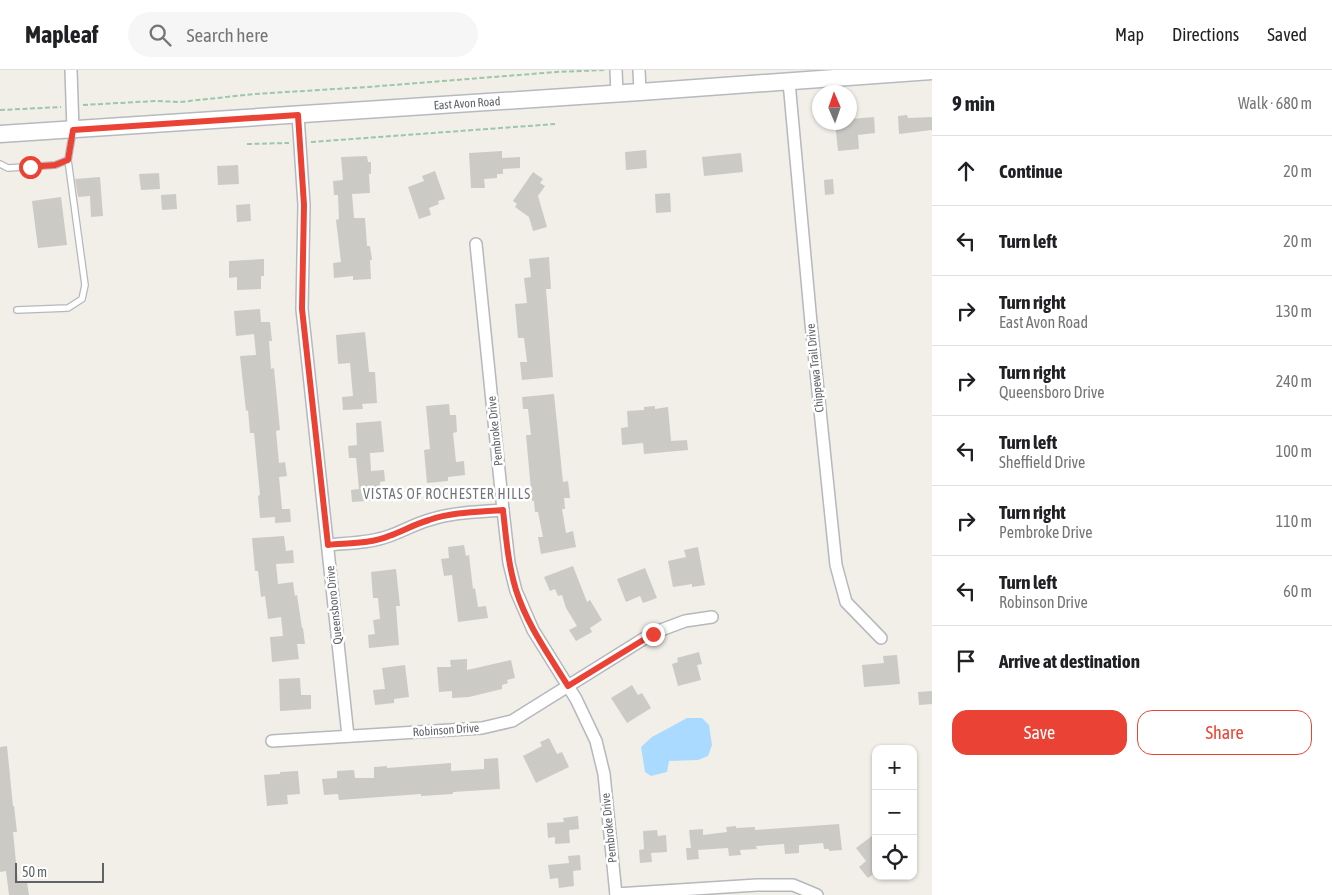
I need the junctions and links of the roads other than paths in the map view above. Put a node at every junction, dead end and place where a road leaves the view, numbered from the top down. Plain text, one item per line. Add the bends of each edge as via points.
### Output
1 (71, 70) edge
2 (616, 70) edge
3 (639, 70) edge
4 (932, 71) edge
5 (895, 72) edge
6 (789, 82) junction
7 (640, 92) junction
8 (617, 94) junction
9 (298, 115) junction
10 (73, 130) junction
11 (0, 134) edge
12 (68, 160) junction
13 (0, 164) edge
14 (476, 244) dead end
15 (17, 310) dead end
16 (503, 510) junction
17 (328, 545) junction
18 (712, 617) dead end
19 (881, 638) dead end
20 (568, 686) junction
21 (348, 736) junction
22 (272, 741) dead end
23 (616, 895) edge
24 (817, 895) edge

1 - 10 street
2 - 8 street
3 - 7 street
4 - 5 main road, East Avon Road
5 - 6 main road, East Avon Road
6 - 7 main road, East Avon Road
6 - 19 street, Chippewa Trail Drive via 836,565 846,602
7 - 8 main road, East Avon Road
8 - 9 main road, East Avon Road
9 - 10 main road, East Avon Road
9 - 17 street, Queensboro Drive via 304,205 302,309
10 - 11 main road, East Avon Road
10 - 12 lane
12 - 13 lane via 55,165 8,168
12 - 15 lane via 84,285 82,299 68,308
14 - 16 street, Pembroke Drive
16 - 17 street via 449,515 409,527 389,537
16 - 20 street, Pembroke Drive via 516,591 533,630
17 - 21 street, Queensboro Drive
18 - 20 street, Robinson Drive via 685,621 653,634
20 - 21 street, Robinson Drive via 512,721 482,728
20 - 23 street, Pembroke Drive via 596,741 604,774
21 - 22 street, Robinson Drive
23 - 24 street via 757,885 793,885

